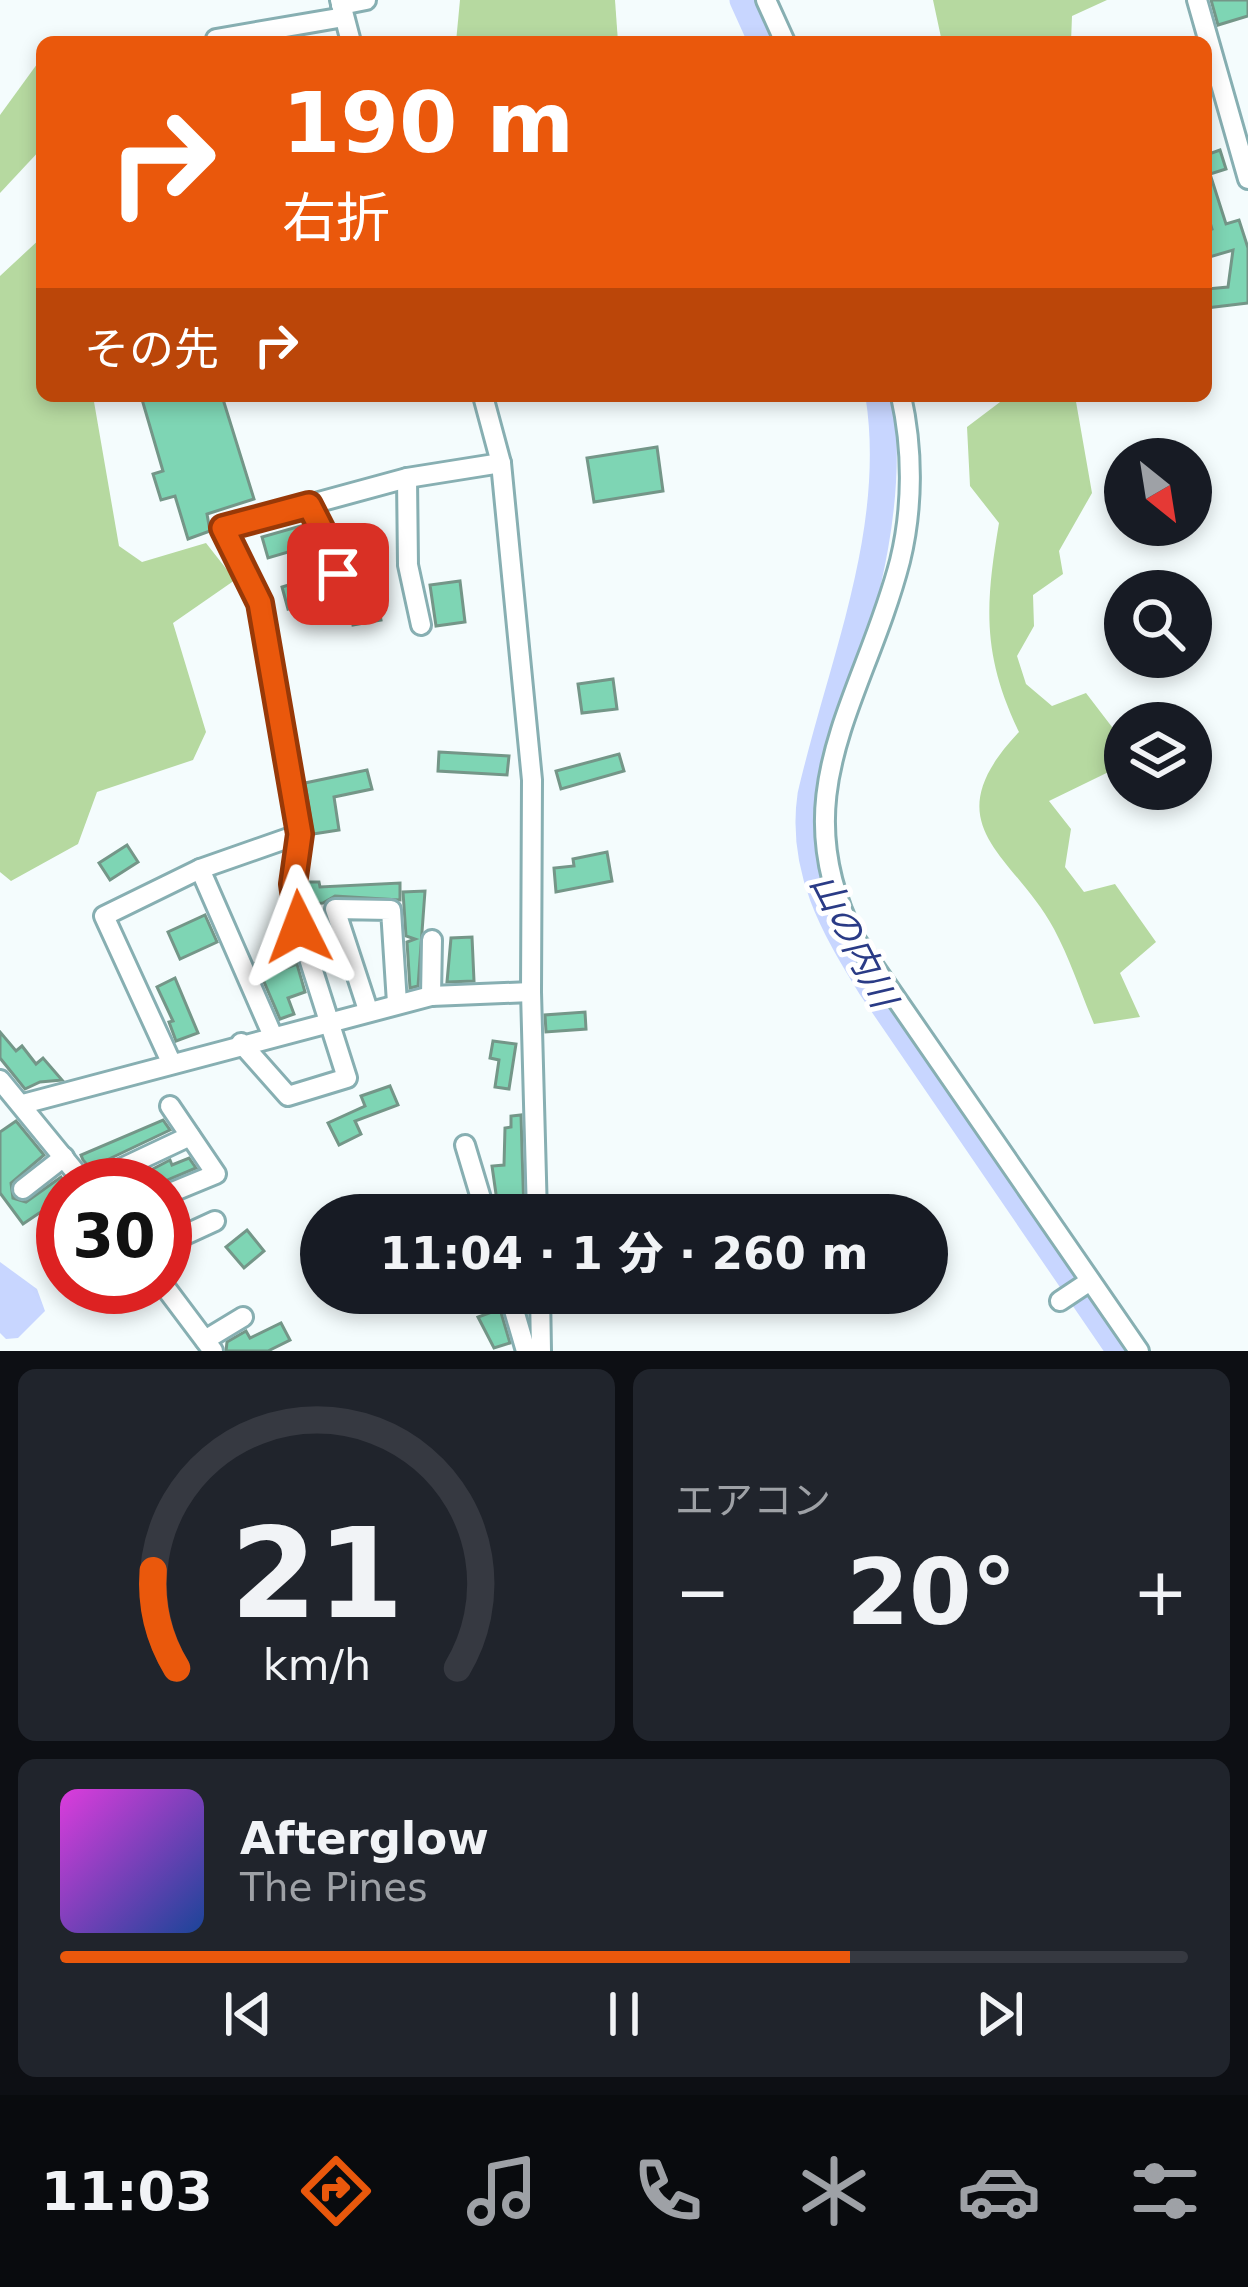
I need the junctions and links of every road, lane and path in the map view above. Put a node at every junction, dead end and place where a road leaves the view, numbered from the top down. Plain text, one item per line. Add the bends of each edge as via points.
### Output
1 (366, 0) edge
2 (766, 0) edge
3 (1197, 0) edge
4 (342, 7) edge
5 (228, 36) edge
6 (782, 36) edge
7 (1207, 36) edge
8 (1212, 53) edge
9 (1248, 179) edge
10 (485, 402) edge
11 (903, 402) edge
12 (500, 463) junction
13 (407, 478) junction
14 (309, 505) junction
15 (344, 600) dead end
16 (421, 625) dead end
17 (300, 834) junction
18 (200, 869) junction
19 (432, 940) dead end
20 (531, 992) junction
21 (431, 996) junction
22 (397, 1004) junction
23 (368, 1010) junction
24 (330, 1019) junction
25 (272, 1034) junction
26 (241, 1043) junction
27 (170, 1061) junction
28 (0, 1080) edge
29 (23, 1104) junction
30 (170, 1106) dead end
31 (190, 1136) junction
32 (466, 1145) dead end
33 (64, 1157) junction
34 (192, 1184) edge
35 (23, 1189) dead end
36 (480, 1194) edge
37 (536, 1194) edge
38 (215, 1221) dead end
39 (192, 1232) edge
40 (1090, 1280) junction
41 (1060, 1301) dead end
42 (185, 1314) edge
43 (515, 1314) edge
44 (541, 1314) edge
45 (243, 1317) dead end
46 (209, 1346) edge
47 (526, 1351) edge
48 (542, 1351) edge
49 (1139, 1351) edge

1 - 4 street
2 - 6 street
3 - 7 street
4 - 5 street
8 - 9 street
10 - 12 street
11 - 40 street via 906,526 826,787 830,880 855,939
12 - 13 street
12 - 20 street via 532,780
13 - 14 street
13 - 16 street via 408,565
14 - 15 street via 332,550
14 - 17 street via 223,528 260,603
17 - 18 street
17 - 24 street via 293,884 299,927
18 - 25 street
18 - 27 street via 104,916
19 - 21 street
20 - 21 street
20 - 37 street
21 - 22 street
22 - 23 street
22 - 23 street via 392,910 335,909
23 - 24 street
24 - 25 street
24 - 26 street via 347,1078 288,1096
25 - 26 street
26 - 27 street
27 - 29 street
28 - 29 street
29 - 33 street
30 - 31 street
31 - 33 street via 86,1185
31 - 34 street via 215,1174
32 - 36 street
33 - 35 street
38 - 39 street
40 - 41 street
40 - 49 street
42 - 46 street
43 - 47 street
44 - 48 street
45 - 46 street

